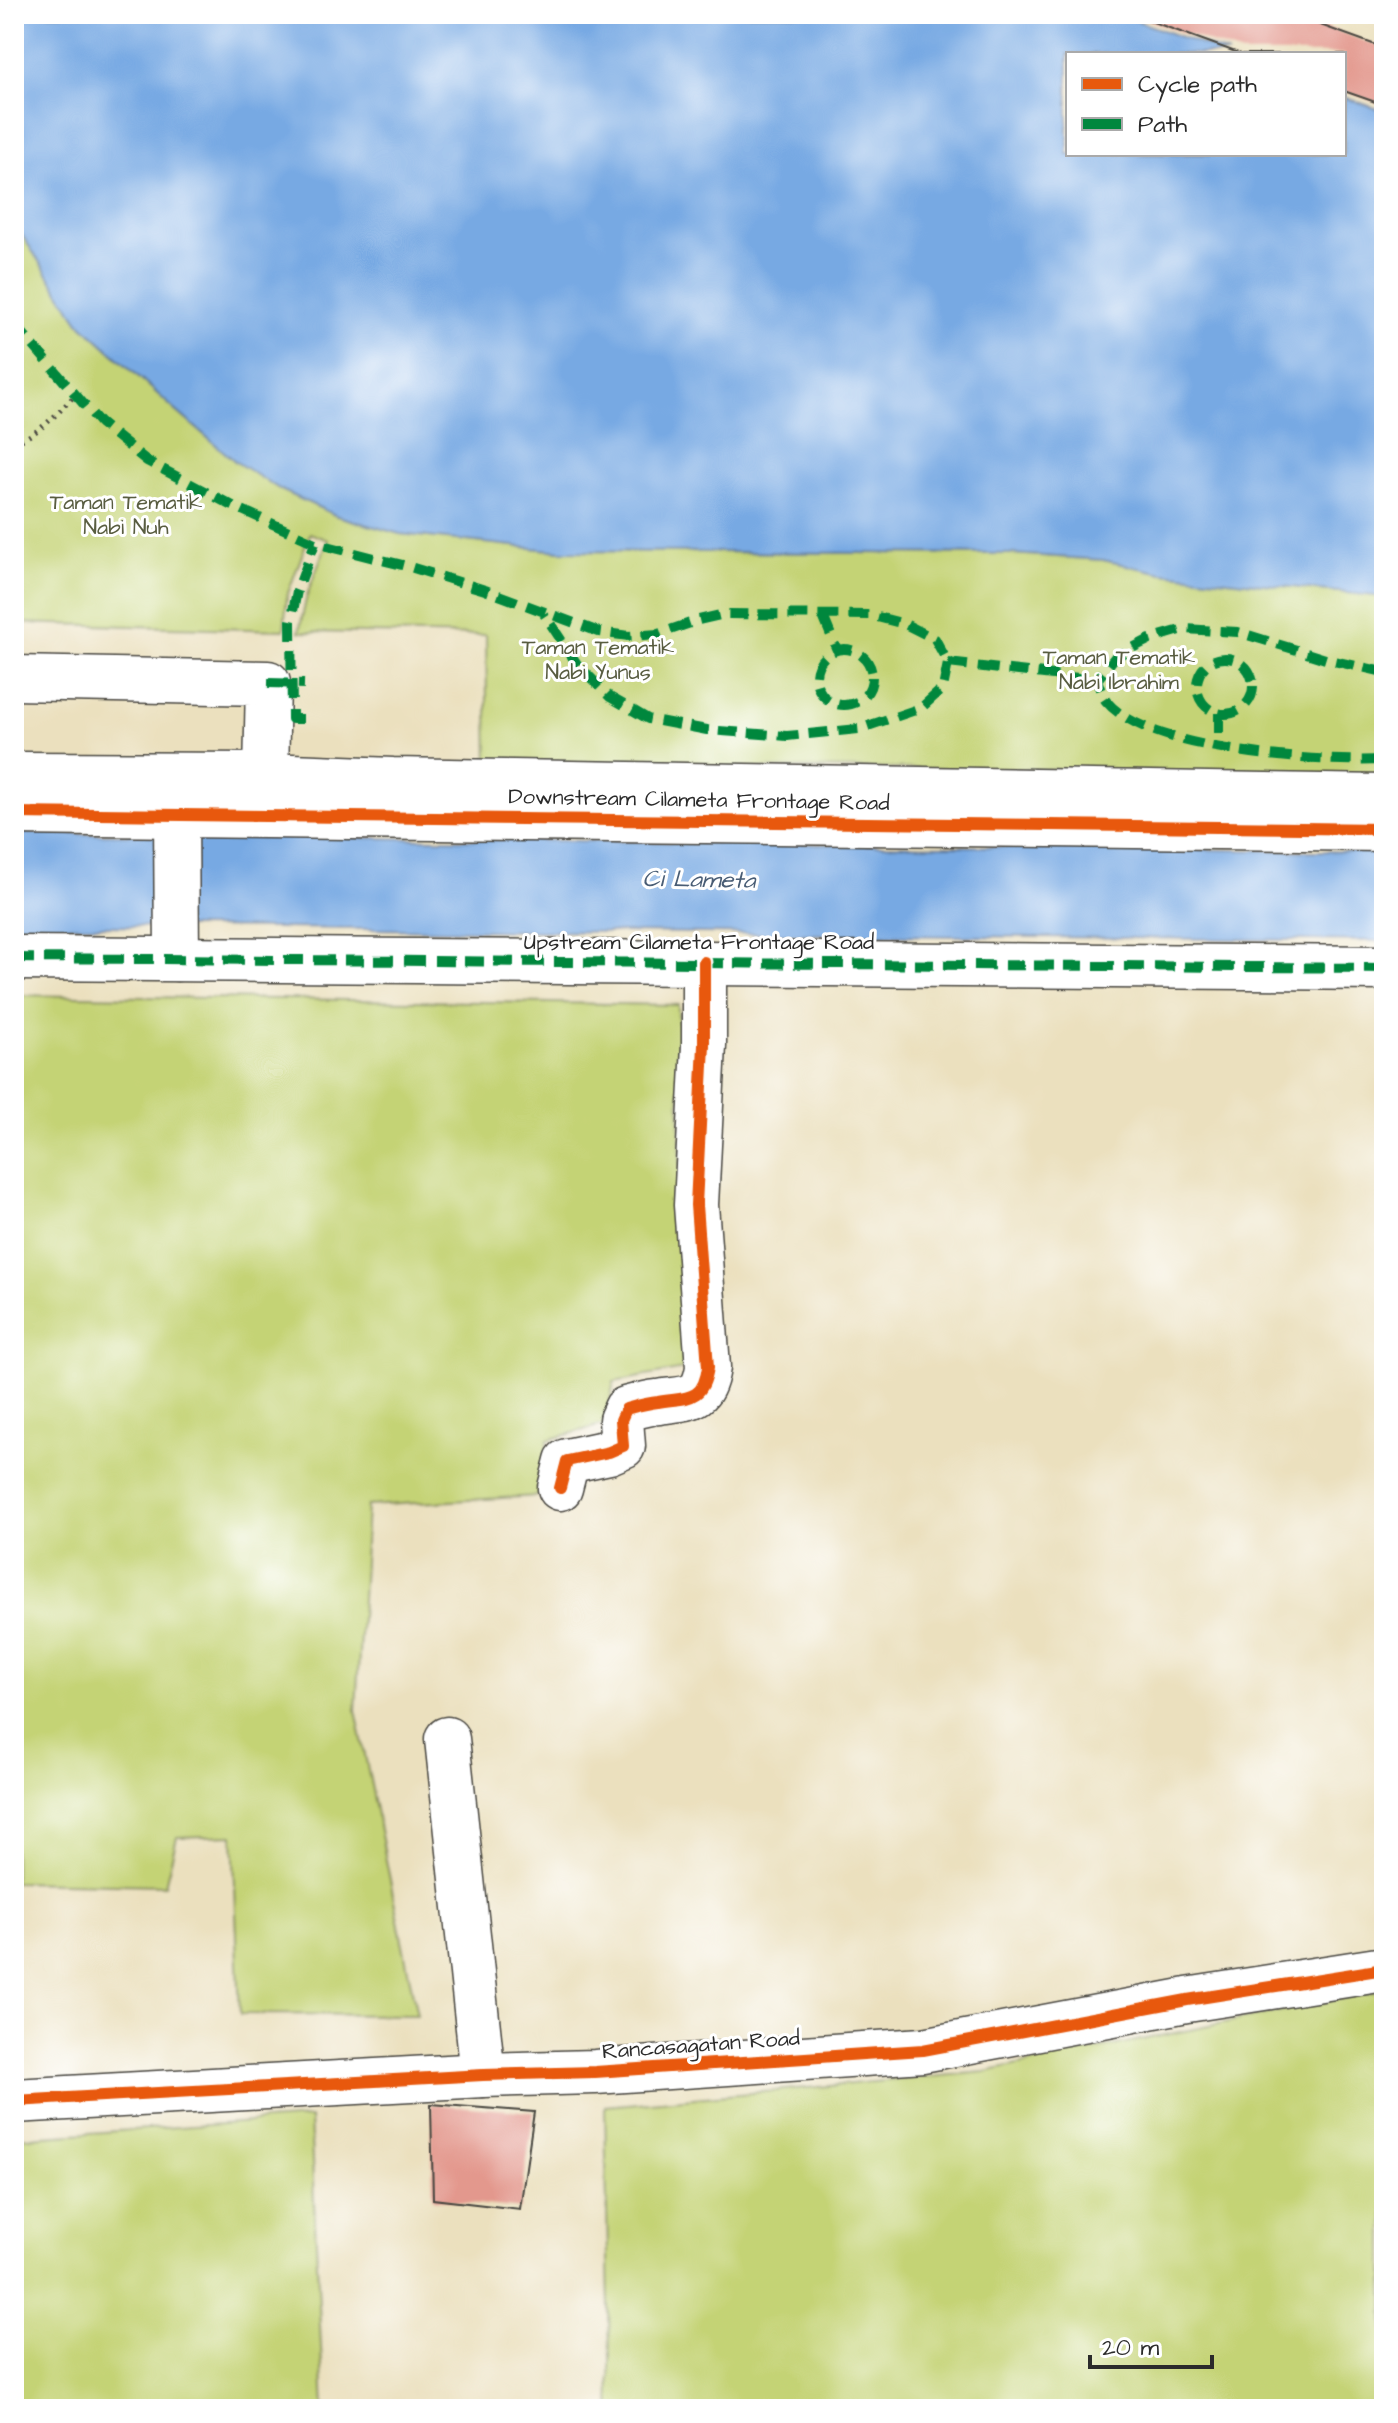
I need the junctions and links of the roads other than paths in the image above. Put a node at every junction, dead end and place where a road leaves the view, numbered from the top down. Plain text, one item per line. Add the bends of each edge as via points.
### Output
1 (14, 678) edge
2 (14, 774) edge
3 (266, 775) junction
4 (1384, 797) edge
5 (14, 813) edge
6 (176, 826) junction
7 (1384, 829) edge
8 (177, 946) junction
9 (14, 958) edge
10 (704, 962) junction
11 (1384, 968) edge
12 (560, 1488) dead end
13 (447, 1739) dead end
14 (1384, 1969) edge
15 (483, 2075) junction
16 (14, 2101) edge

1 - 3 street via 268,683
2 - 3 street
3 - 4 street
5 - 6 street, Downstream Cilameta Frontage Road
6 - 7 street, Downstream Cilameta Frontage Road
6 - 8 street
8 - 9 street, Upstream Cilameta Frontage Road
8 - 10 street, Upstream Cilameta Frontage Road
10 - 11 street, Upstream Cilameta Frontage Road
10 - 12 street via 696,1205 707,1379 691,1399 626,1409 621,1420 623,1446 567,1461
13 - 15 street
14 - 15 street, Rancasagatan Road via 923,2050
15 - 16 street, Rancasagatan Road

